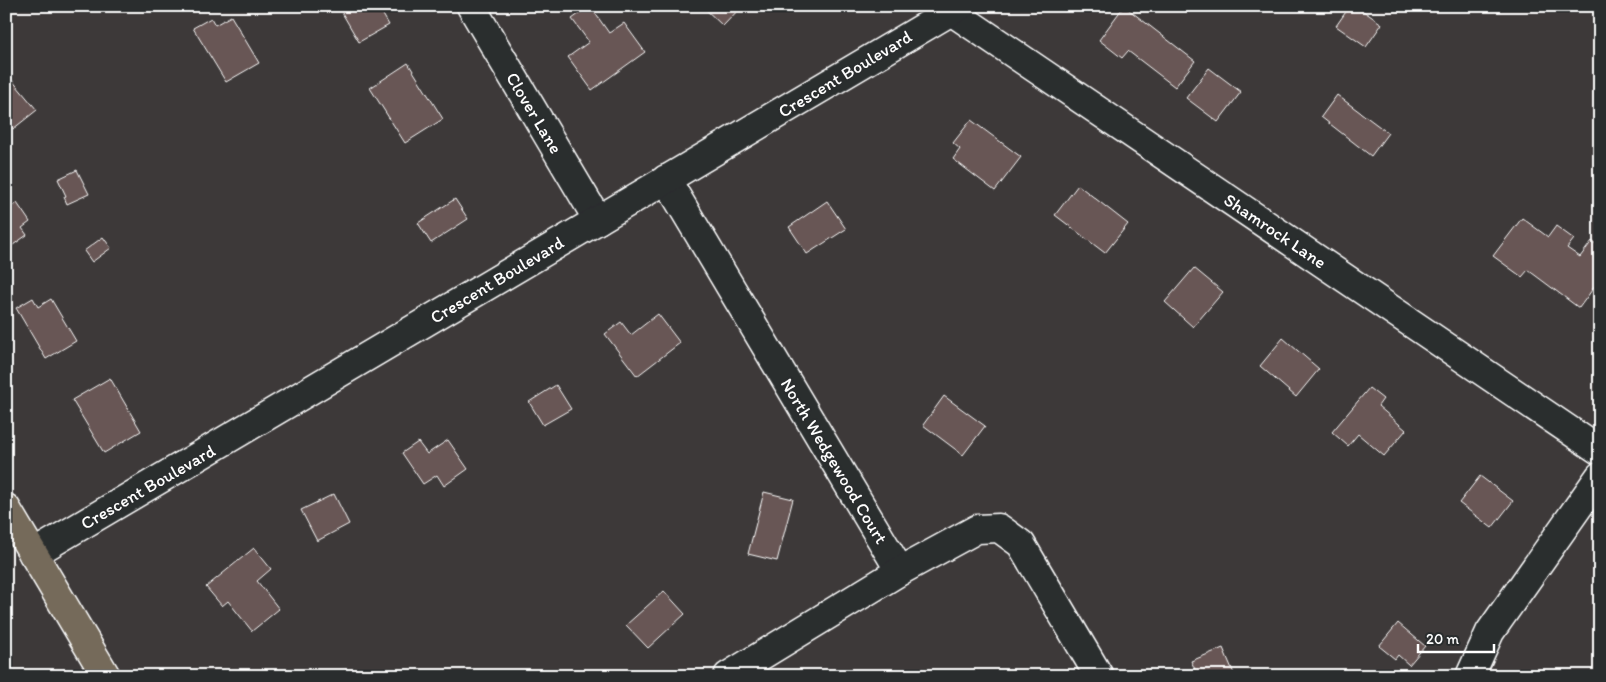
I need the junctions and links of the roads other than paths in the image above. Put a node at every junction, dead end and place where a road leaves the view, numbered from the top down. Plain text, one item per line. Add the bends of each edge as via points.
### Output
1 (471, 6) edge
2 (955, 9) edge
3 (666, 179) junction
4 (598, 220) junction
5 (1600, 451) edge
6 (1600, 476) edge
7 (6, 508) edge
8 (34, 554) junction
9 (900, 571) junction
10 (106, 676) edge
11 (728, 676) edge
12 (1099, 676) edge
13 (1470, 676) edge

1 - 4 street, Clover Lane
2 - 3 street, Crescent Boulevard
2 - 5 street, Shamrock Lane
3 - 4 street, Crescent Boulevard
3 - 9 street, North Wedgewood Court
4 - 8 street, Crescent Boulevard
6 - 13 street via 1490,632
7 - 8 main road
8 - 10 main road
9 - 11 street
9 - 12 street via 977,529 998,528 1021,544

